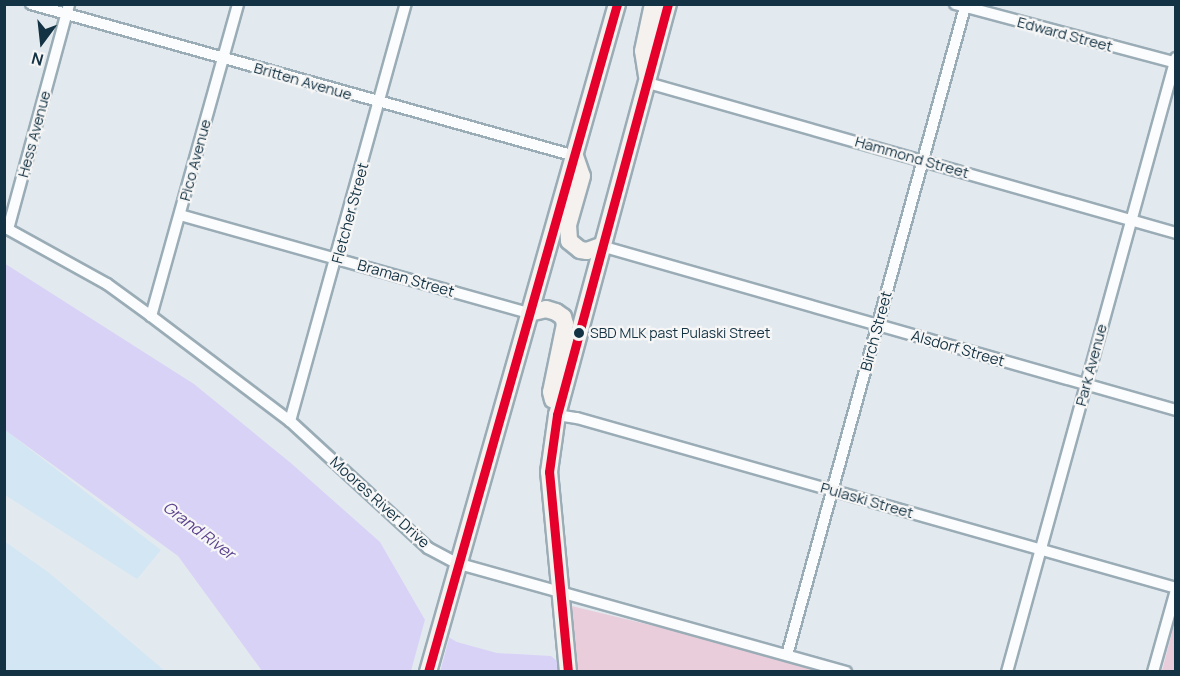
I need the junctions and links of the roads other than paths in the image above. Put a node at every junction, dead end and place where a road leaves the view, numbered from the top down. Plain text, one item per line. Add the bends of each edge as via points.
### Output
1 (31, 4) edge
2 (238, 4) edge
3 (406, 4) edge
4 (617, 4) edge
5 (653, 4) edge
6 (668, 4) edge
7 (960, 6) edge
8 (68, 9) edge
9 (223, 58) junction
10 (1175, 61) edge
11 (648, 83) junction
12 (380, 103) junction
13 (575, 156) junction
14 (923, 160) junction
15 (180, 215) junction
16 (1131, 220) junction
17 (6, 228) edge
18 (1176, 233) edge
19 (601, 246) junction
20 (337, 259) junction
21 (529, 313) junction
22 (151, 316) junction
23 (878, 325) junction
24 (1086, 385) junction
25 (1176, 410) edge
26 (557, 416) junction
27 (291, 421) junction
28 (832, 490) junction
29 (1041, 550) junction
30 (456, 563) junction
31 (1176, 589) edge
32 (559, 593) junction
33 (787, 655) junction
34 (428, 672) edge
35 (568, 672) edge
36 (846, 672) edge
37 (1007, 672) edge
38 (1153, 672) edge

1 - 8 street, Britten Avenue
2 - 9 street, Pico Avenue
3 - 12 street, Fletcher Street
4 - 13 main road
5 - 11 main road via 643,51
6 - 11 main road
7 - 10 street, Edward Street
7 - 14 street, Birch Street
8 - 9 street, Britten Avenue
8 - 17 street, Hess Avenue
9 - 12 street, Britten Avenue
9 - 15 street, Pico Avenue
10 - 16 street, Park Avenue
11 - 14 street, Hammond Street
11 - 19 main road
12 - 13 street, Britten Avenue
12 - 20 street, Fletcher Street
13 - 19 main road via 582,176 568,225 569,241 580,250
13 - 21 main road
14 - 16 street, Hammond Street
14 - 23 street, Birch Street
15 - 20 street, Braman Street
15 - 22 street, Pico Avenue
16 - 18 street, Hammond Street
16 - 24 street, Park Avenue
17 - 22 street, Moores River Drive via 107,285
19 - 23 street, Alsdorf Street
19 - 26 main road
20 - 21 street, Braman Street
20 - 27 street, Fletcher Street
21 - 26 main road via 546,309 556,312 565,324 551,392
21 - 30 main road
22 - 27 street, Moores River Drive
23 - 24 street, Alsdorf Street
23 - 28 street, Birch Street
24 - 25 street, Alsdorf Street
24 - 29 street, Park Avenue
26 - 28 street, Pulaski Street via 588,421
26 - 32 main road via 549,472
27 - 30 street, Moores River Drive via 428,548
28 - 29 street, Pulaski Street
28 - 33 street, Birch Street
29 - 31 street, Pulaski Street
29 - 37 street, Park Avenue
30 - 32 street, Moores River Drive
30 - 34 main road
31 - 38 street
32 - 33 street, Moores River Drive
32 - 35 main road
33 - 36 street, Moores River Drive

